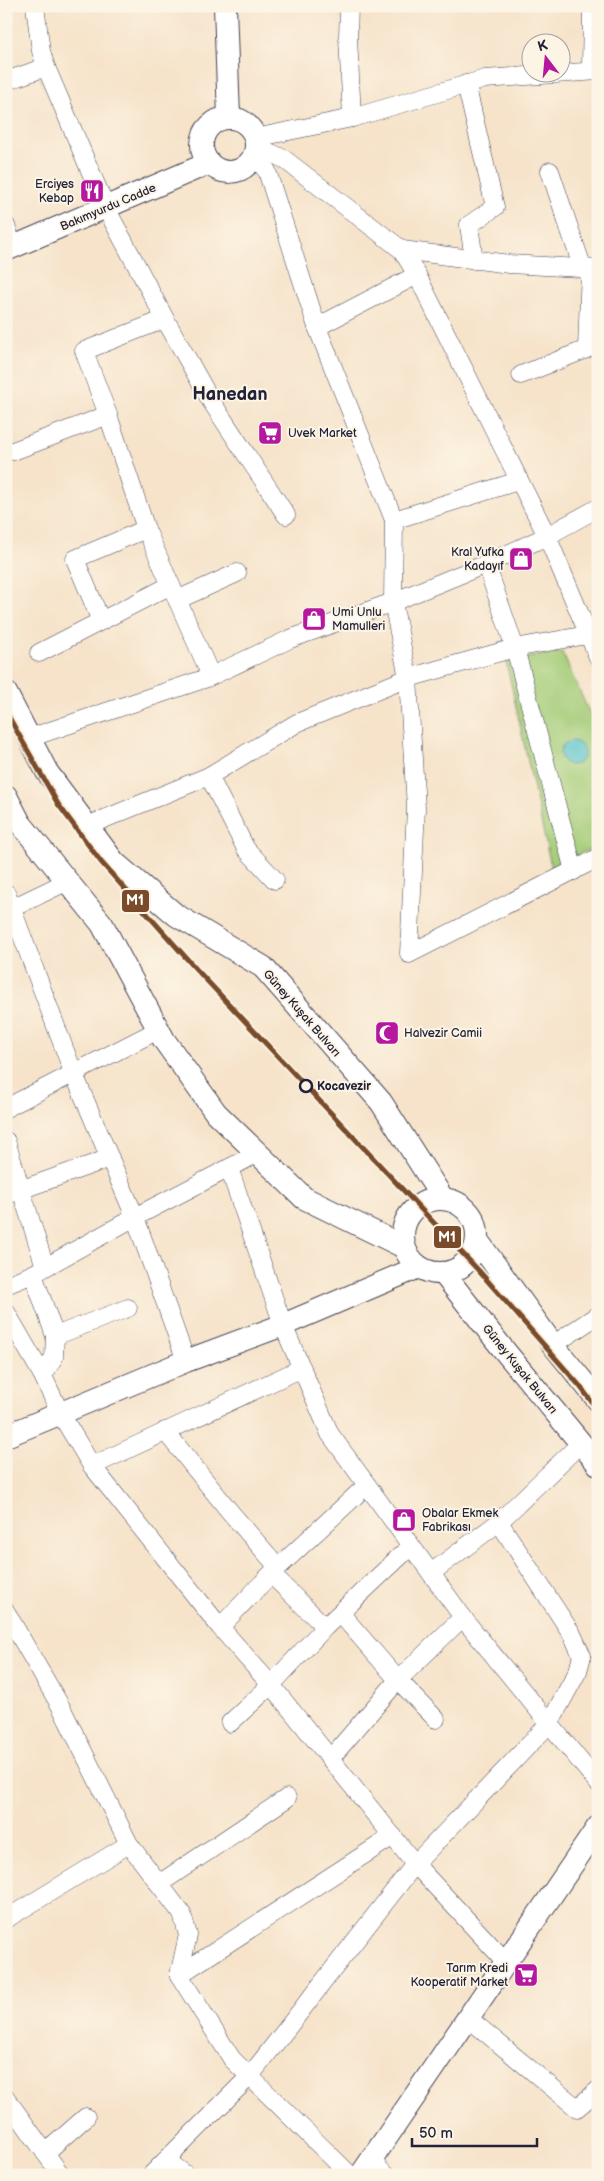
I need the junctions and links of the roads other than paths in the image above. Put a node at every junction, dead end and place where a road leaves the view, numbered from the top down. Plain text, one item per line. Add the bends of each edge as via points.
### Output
1 (35, 6) edge
2 (225, 6) edge
3 (349, 6) edge
4 (594, 8) edge
5 (46, 67) junction
6 (595, 71) edge
7 (6, 80) edge
8 (466, 84) junction
9 (229, 118) junction
10 (352, 118) junction
11 (255, 146) junction
12 (209, 163) junction
13 (550, 171) dead end
14 (106, 208) junction
15 (6, 226) edge
16 (10, 249) edge
17 (402, 250) junction
18 (474, 260) junction
19 (590, 269) edge
20 (417, 275) junction
21 (165, 318) junction
22 (317, 327) junction
23 (521, 375) dead end
24 (108, 415) junction
25 (13, 451) dead end
26 (518, 481) junction
27 (598, 508) edge
28 (286, 515) dead end
29 (394, 520) junction
30 (146, 529) junction
31 (547, 536) junction
32 (486, 564) junction
33 (238, 573) dead end
34 (174, 592) junction
35 (393, 602) junction
36 (101, 621) junction
37 (587, 635) junction
38 (515, 648) junction
39 (39, 653) dead end
40 (597, 656) edge
41 (212, 676) junction
42 (408, 678) junction
43 (6, 693) edge
44 (30, 738) junction
45 (209, 776) junction
46 (6, 796) edge
47 (87, 826) junction
48 (598, 858) edge
49 (574, 871) junction
50 (275, 880) dead end
51 (68, 882) junction
52 (8, 904) edge
53 (158, 1030) junction
54 (73, 1072) junction
55 (6, 1108) edge
56 (6, 1141) edge
57 (258, 1153) junction
58 (110, 1158) junction
59 (229, 1168) junction
60 (14, 1192) edge
61 (442, 1199) junction
62 (135, 1217) junction
63 (477, 1240) junction
64 (404, 1247) junction
65 (419, 1266) junction
66 (39, 1270) junction
67 (443, 1273) junction
68 (6, 1286) edge
69 (128, 1308) dead end
70 (6, 1312) edge
71 (598, 1315) edge
72 (283, 1325) junction
73 (55, 1336) junction
74 (553, 1345) junction
75 (186, 1362) junction
76 (302, 1368) junction
77 (43, 1376) junction
78 (598, 1400) edge
79 (60, 1413) junction
80 (165, 1431) junction
81 (6, 1436) edge
82 (581, 1442) junction
83 (598, 1464) edge
84 (92, 1466) junction
85 (367, 1486) junction
86 (499, 1522) junction
87 (411, 1546) junction
88 (274, 1571) junction
89 (431, 1574) junction
90 (6, 1612) edge
91 (463, 1617) junction
92 (347, 1621) dead end
93 (220, 1627) junction
94 (325, 1627) junction
95 (398, 1680) junction
96 (271, 1685) junction
97 (436, 1719) dead end
98 (230, 1723) dead end
99 (549, 1724) junction
100 (330, 1759) junction
101 (598, 1783) edge
102 (287, 1798) dead end
103 (598, 1827) edge
104 (393, 1836) junction
105 (128, 1844) junction
106 (415, 1864) junction
107 (159, 1884) junction
108 (6, 1918) edge
109 (506, 1962) junction
110 (179, 1976) junction
111 (468, 2018) junction
112 (250, 2076) junction
113 (6, 2098) edge
114 (595, 2098) edge
115 (86, 2117) dead end
116 (45, 2153) junction
117 (166, 2160) junction
118 (373, 2170) edge
119 (60, 2175) edge
120 (151, 2175) edge
121 (186, 2175) edge
122 (350, 2175) edge

1 - 5 street
2 - 9 main road
3 - 10 street
4 - 6 street
5 - 7 street
5 - 14 street
6 - 8 street via 485,79
8 - 10 street
8 - 18 street via 495,207 469,225
9 - 11 main road via 246,124
9 - 12 main road via 213,123 203,137 204,155
10 - 11 street
11 - 12 main road via 242,168 234,172 225,172
11 - 17 street via 284,159
11 - 22 street via 267,171
12 - 14 main road, Bakımyurdu Cadde
13 - 19 street
14 - 16 main road, Bakımyurdu Cadde
14 - 21 street
15 - 16 street
17 - 18 street
17 - 20 street
18 - 19 street
19 - 23 street via 587,349
20 - 22 street
20 - 26 street
21 - 24 street via 84,352
21 - 28 street via 211,401
22 - 29 street
24 - 25 street
24 - 30 street
26 - 29 street
26 - 31 street
27 - 31 street
29 - 35 street
30 - 34 street
30 - 36 street via 75,559
31 - 32 street
31 - 37 street
32 - 35 street
32 - 38 street
33 - 34 street
34 - 36 street
34 - 41 street
35 - 41 street via 290,640
35 - 42 street
36 - 39 street
37 - 38 street
37 - 40 street
38 - 42 street
38 - 49 street
41 - 44 street
42 - 45 street via 297,723
42 - 49 street via 416,808 409,954
43 - 44 main road, Güney Kuşak Bulvarı
44 - 47 main road, Güney Kuşak Bulvarı via 47,772
45 - 47 street
45 - 50 street via 246,848
46 - 51 main road via 20,823
47 - 61 main road, Güney Kuşak Bulvarı via 114,862 176,915 263,967 381,1102
48 - 49 street
51 - 52 street
51 - 53 main road via 102,924
52 - 54 street
53 - 54 street
53 - 57 main road via 216,1113
54 - 55 street
54 - 58 street
56 - 60 street
57 - 59 street
57 - 64 main road via 304,1198
58 - 60 street
58 - 62 street
59 - 62 street
59 - 72 street
60 - 66 street
61 - 63 main road via 454,1201 468,1212 477,1228
61 - 64 main road via 431,1200 411,1213 404,1229
62 - 66 street
62 - 75 street
63 - 67 main road via 466,1263
63 - 74 main road
64 - 65 main road
65 - 67 main road
65 - 72 main road
66 - 68 street
66 - 73 street
67 - 82 main road, Güney Kuşak Bulvarı
69 - 73 street
70 - 77 street
71 - 74 street
72 - 75 main road
72 - 76 street
73 - 77 street via 54,1357
74 - 78 main road
75 - 79 main road
76 - 80 street
76 - 85 street via 330,1434
77 - 79 street
79 - 81 main road
79 - 84 street
80 - 84 street
80 - 88 street
82 - 83 main road, Güney Kuşak Bulvarı
82 - 86 street
84 - 93 street
85 - 87 street
85 - 88 street
86 - 89 street
86 - 99 street via 572,1634 582,1656 578,1671
87 - 89 street
87 - 94 street
88 - 93 street
88 - 94 street
89 - 91 street
90 - 105 street via 61,1708
91 - 95 street
91 - 99 street
92 - 95 street
93 - 96 street
94 - 96 street
95 - 97 street
95 - 100 street
96 - 98 street
96 - 100 street
99 - 101 street
99 - 106 street
100 - 104 street
102 - 107 street
103 - 109 main road
104 - 106 street
104 - 110 street
105 - 107 street
105 - 108 street
106 - 109 street
106 - 112 street
107 - 110 street via 182,1914 188,1935
109 - 111 main road
110 - 112 street via 232,2059
111 - 114 street via 577,2108
111 - 118 main road
112 - 117 street
112 - 122 street
113 - 116 street
115 - 116 street
116 - 119 street
117 - 120 street
117 - 121 street

